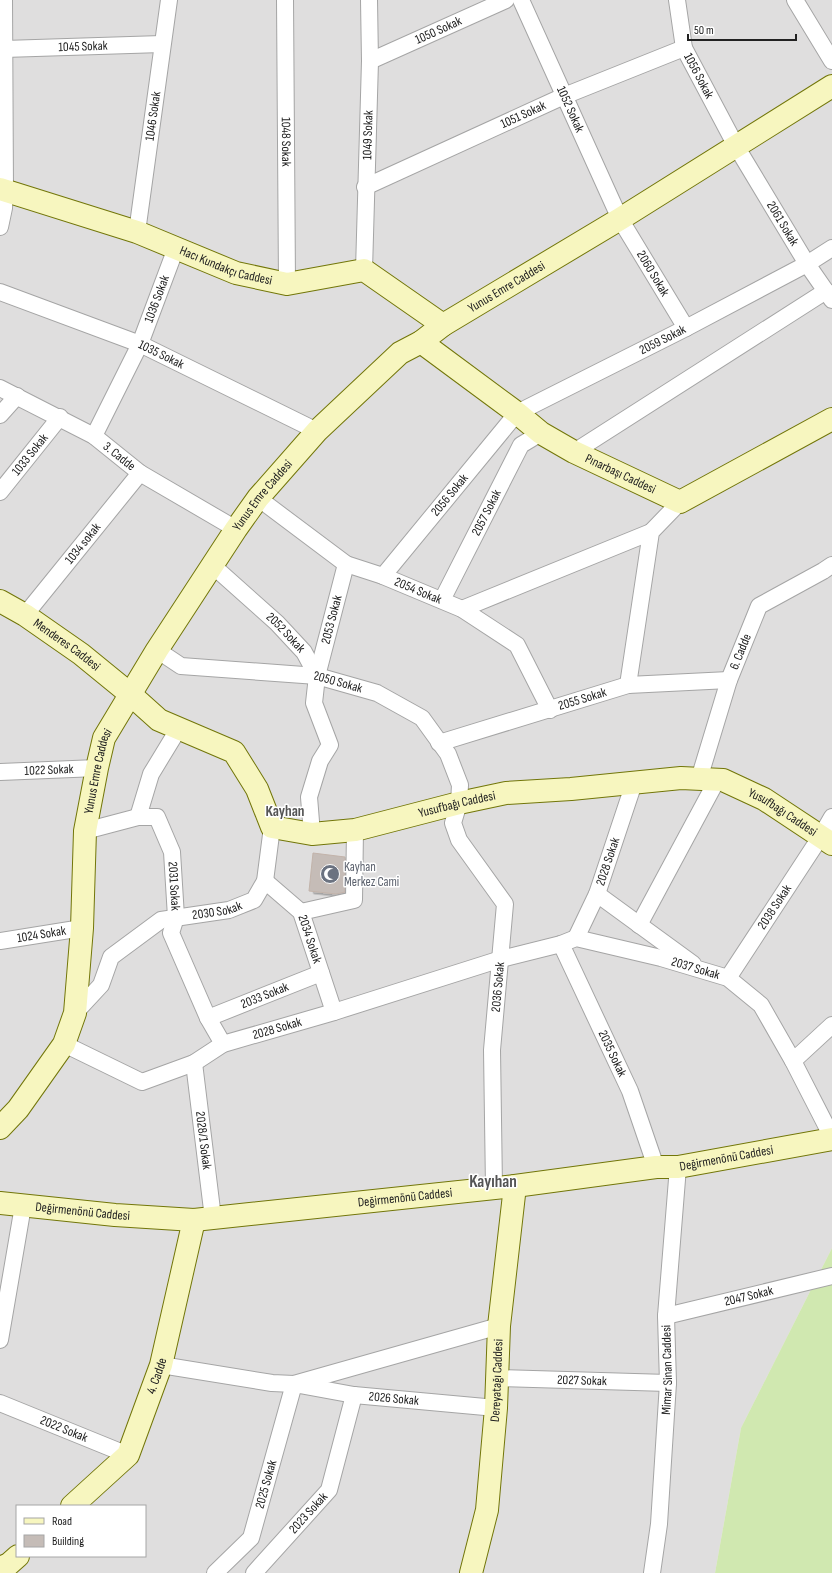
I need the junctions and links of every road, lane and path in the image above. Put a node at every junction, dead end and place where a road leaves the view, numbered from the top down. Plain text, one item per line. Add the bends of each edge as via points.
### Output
1 (4, 0) edge
2 (170, 0) edge
3 (286, 0) edge
4 (369, 0) edge
5 (506, 0) edge
6 (521, 0) edge
7 (677, 0) edge
8 (795, 0) edge
9 (162, 44) junction
10 (684, 48) junction
11 (4, 49) junction
12 (370, 61) junction
13 (832, 61) edge
14 (832, 86) edge
15 (564, 96) junction
16 (736, 146) junction
17 (365, 187) junction
18 (3, 189) edge
19 (620, 219) junction
20 (0, 227) edge
21 (137, 232) junction
22 (176, 248) junction
23 (832, 248) edge
24 (807, 264) junction
25 (364, 270) junction
26 (287, 284) junction
27 (0, 292) edge
28 (829, 296) edge
29 (443, 325) junction
30 (686, 328) junction
31 (421, 342) junction
32 (140, 344) junction
33 (0, 388) edge
34 (17, 396) junction
35 (516, 413) junction
36 (0, 415) edge
37 (60, 417) junction
38 (832, 419) edge
39 (317, 431) junction
40 (541, 433) junction
41 (94, 436) junction
42 (574, 452) junction
43 (140, 473) junction
44 (0, 492) edge
45 (258, 498) junction
46 (680, 502) junction
47 (236, 529) junction
48 (651, 532) junction
49 (346, 564) junction
50 (212, 565) junction
51 (832, 565) edge
52 (383, 576) junction
53 (442, 600) junction
54 (0, 601) edge
55 (462, 609) junction
56 (25, 615) junction
57 (156, 650) junction
58 (317, 676) junction
59 (729, 680) junction
60 (628, 685) junction
61 (130, 694) junction
62 (550, 710) junction
63 (179, 728) junction
64 (439, 743) junction
65 (97, 768) junction
66 (0, 772) edge
67 (708, 779) junction
68 (634, 783) junction
69 (459, 803) junction
70 (138, 817) junction
71 (832, 817) edge
72 (272, 827) junction
73 (355, 830) junction
74 (85, 831) junction
75 (312, 834) junction
76 (827, 840) edge
77 (265, 881) junction
78 (597, 894) junction
79 (301, 912) junction
80 (176, 917) junction
81 (640, 925) junction
82 (82, 928) junction
83 (576, 938) junction
84 (0, 941) edge
85 (561, 944) junction
86 (501, 959) junction
87 (701, 969) junction
88 (321, 973) junction
89 (728, 978) junction
90 (334, 1012) junction
91 (75, 1013) junction
92 (208, 1018) junction
93 (832, 1025) edge
94 (64, 1044) junction
95 (223, 1044) junction
96 (793, 1060) junction
97 (194, 1063) junction
98 (0, 1128) edge
99 (832, 1138) edge
100 (656, 1167) junction
101 (678, 1167) junction
102 (505, 1187) junction
103 (0, 1203) edge
104 (23, 1206) junction
105 (204, 1219) junction
106 (832, 1276) edge
107 (666, 1316) junction
108 (499, 1326) junction
109 (0, 1340) edge
110 (161, 1365) junction
111 (496, 1378) junction
112 (668, 1382) junction
113 (294, 1384) junction
114 (354, 1395) junction
115 (0, 1403) edge
116 (496, 1408) junction
117 (128, 1455) junction
118 (73, 1505) edge
119 (216, 1573) edge
120 (254, 1573) edge
121 (471, 1573) edge
122 (652, 1573) edge

1 - 11 street
2 - 9 street, 1046 Sokak
3 - 26 street, 1048 Sokak
4 - 12 street, 1049 Sokak
5 - 12 street, 1050 Sokak
6 - 15 street, 1052 Sokak
7 - 10 street, 1056 Sokak
8 - 13 street
9 - 11 street, 1045 Sokak
9 - 21 street, 1046 Sokak
10 - 15 street, 1051 Sokak
10 - 16 street, 1056 Sokak
11 - 18 street
12 - 17 street, 1049 Sokak
14 - 16 street, Yunus Emre Caddesi
15 - 17 street, 1051 Sokak
15 - 19 street, 1052 Sokak
16 - 19 street, Yunus Emre Caddesi
16 - 24 street, 2061 Sokak
17 - 25 street, 1049 Sokak
18 - 20 street via 4,208
18 - 21 street, Hacı Kundakçı Caddesi
19 - 29 street, Yunus Emre Caddesi
19 - 30 street, 2060 Sokak
21 - 22 street, Hacı Kundakçı Caddesi
22 - 26 street, Hacı Kundakçı Caddesi via 236,273
22 - 32 street, 1036 Sokak
23 - 24 street, 2059 Sokak
24 - 28 street, 2061 Sokak
24 - 30 street, 2059 Sokak
25 - 26 street, Hacı Kundakçı Caddesi
25 - 29 street
27 - 32 street, 1035 Sokak
28 - 42 street
29 - 31 street, Yunus Emre Caddesi
30 - 35 street, 2059 Sokak
31 - 35 street, Pınarbaşı Caddesi
31 - 39 street, Yunus Emre Caddesi via 400,353
32 - 39 street, 1035 Sokak
32 - 41 street, 1036 Sokak
33 - 34 street, 3. Cadde
34 - 36 street
34 - 37 street, 3. Cadde
35 - 40 street, Pınarbaşı Caddesi
35 - 52 street, 2056 Sokak
37 - 41 street, 3. Cadde
37 - 44 street, 1033 Sokak
38 - 46 street
39 - 45 street, Yunus Emre Caddesi
40 - 42 street, Pınarbaşı Caddesi
40 - 53 street, 2057 Sokak via 521,445
41 - 43 street, 3. Cadde
42 - 46 street, Pınarbaşı Caddesi
43 - 47 street, 3. Cadde
43 - 56 street, 1034 sokak
45 - 47 street, Yunus Emre Caddesi
45 - 49 street, 2054 Sokak
46 - 48 street
47 - 50 street, Yunus Emre Caddesi
48 - 55 street
48 - 60 street
49 - 52 street, 2054 Sokak
49 - 58 street, 2053 Sokak
50 - 57 street, Yunus Emre Caddesi
50 - 58 street, 2052 Sokak via 277,623 304,652
51 - 59 street, 6. Cadde via 759,606
52 - 53 street, 2054 Sokak
53 - 55 street, 2054 Sokak
54 - 56 street, Menderes Caddesi
55 - 62 street, 2054 Sokak via 517,645
56 - 61 street, Menderes Caddesi via 81,654
57 - 58 street, 2050 Sokak via 181,666
57 - 61 street, Yunus Emre Caddesi
58 - 64 street, 2050 Sokak via 377,693 422,718
58 - 75 street via 314,702 330,746 320,761 309,797
59 - 60 street, 2055 Sokak
59 - 67 street, 6. Cadde
60 - 62 street, 2055 Sokak
61 - 63 street via 159,720
61 - 65 street, Yunus Emre Caddesi via 104,738
62 - 64 street, 2055 Sokak
63 - 70 street via 151,774
63 - 72 street via 234,752 257,789
64 - 69 street, 2050 Sokak via 448,754 460,785
65 - 66 street, 1022 Sokak
65 - 74 street, Yunus Emre Caddesi
67 - 68 street, Yusufbağı Caddesi via 681,778
67 - 76 street, Yusufbağı Caddesi via 723,780 764,799
67 - 81 street, 6. Cadde
68 - 69 street, Yusufbağı Caddesi via 506,793
68 - 78 street, 2028 Sokak
69 - 73 street, Yusufbağı Caddesi
69 - 86 street, 2036 Sokak via 453,822 459,840 505,904
70 - 74 street, 2031 Sokak
70 - 80 street, 2031 Sokak via 157,817 172,852
71 - 76 street, 2038 Sokak
72 - 75 street, Yusufbağı Caddesi
72 - 77 street, 2030 Sokak
73 - 75 street, Yusufbağı Caddesi
73 - 79 street via 354,900
74 - 82 street, Yunus Emre Caddesi
76 - 89 street, 2038 Sokak
77 - 79 street, 2034 Sokak
77 - 80 street, 2030 Sokak via 254,900 235,908
78 - 81 street
78 - 83 street, 2028 Sokak
79 - 88 street, 2034 Sokak
80 - 91 street, 2030 Sokak via 161,920 111,957 101,985
80 - 92 street, 2031 Sokak via 171,933
81 - 87 street
82 - 84 street, 1024 Sokak
82 - 91 street, Yunus Emre Caddesi
83 - 85 street
83 - 87 street, 2037 Sokak
85 - 86 street
85 - 100 street, 2035 Sokak via 630,1091
86 - 90 street, 2028 Sokak
86 - 102 street, 2036 Sokak via 492,1050
87 - 89 street, 2037 Sokak
88 - 90 street, 2034 Sokak
88 - 92 street, 2033 Sokak
89 - 96 street, 2037 Sokak via 761,1005
90 - 95 street, 2028 Sokak
91 - 94 street, Yunus Emre Caddesi
92 - 95 street, 2031 Sokak
93 - 96 street
94 - 97 street, 2028 Sokak via 142,1082
94 - 98 street, Yunus Emre Caddesi via 18,1109
95 - 97 street, 2028 Sokak
96 - 99 street, 2037 Sokak
97 - 105 street, 2028/1 Sokak
99 - 101 street, Değirmenönü Caddesi
100 - 101 street, Değirmenönü Caddesi
100 - 102 street, Değirmenönü Caddesi
101 - 107 street, Mimar Sinan Caddesi
102 - 105 street, Değirmenönü Caddesi
102 - 108 street, Dereyatağı Caddesi
103 - 104 street, Değirmenönü Caddesi
104 - 105 street, Değirmenönü Caddesi via 115,1215
104 - 109 street
105 - 110 street, 4. Cadde
106 - 107 street, 2047 Sokak
107 - 112 street, Mimar Sinan Caddesi
108 - 111 street, Dereyatağı Caddesi
108 - 113 street
110 - 113 street via 272,1383
110 - 117 street, 4. Cadde
111 - 112 street, 2027 Sokak
111 - 116 street, Dereyatağı Caddesi
112 - 122 street, Mimar Sinan Caddesi via 660,1524
113 - 114 street, 2026 Sokak
113 - 119 street, 2025 Sokak via 250,1538
114 - 116 street, 2026 Sokak
114 - 120 street, 2023 Sokak via 329,1490
115 - 117 street, 2022 Sokak
116 - 121 street, Dereyatağı Caddesi via 487,1510
117 - 118 street, 4. Cadde

